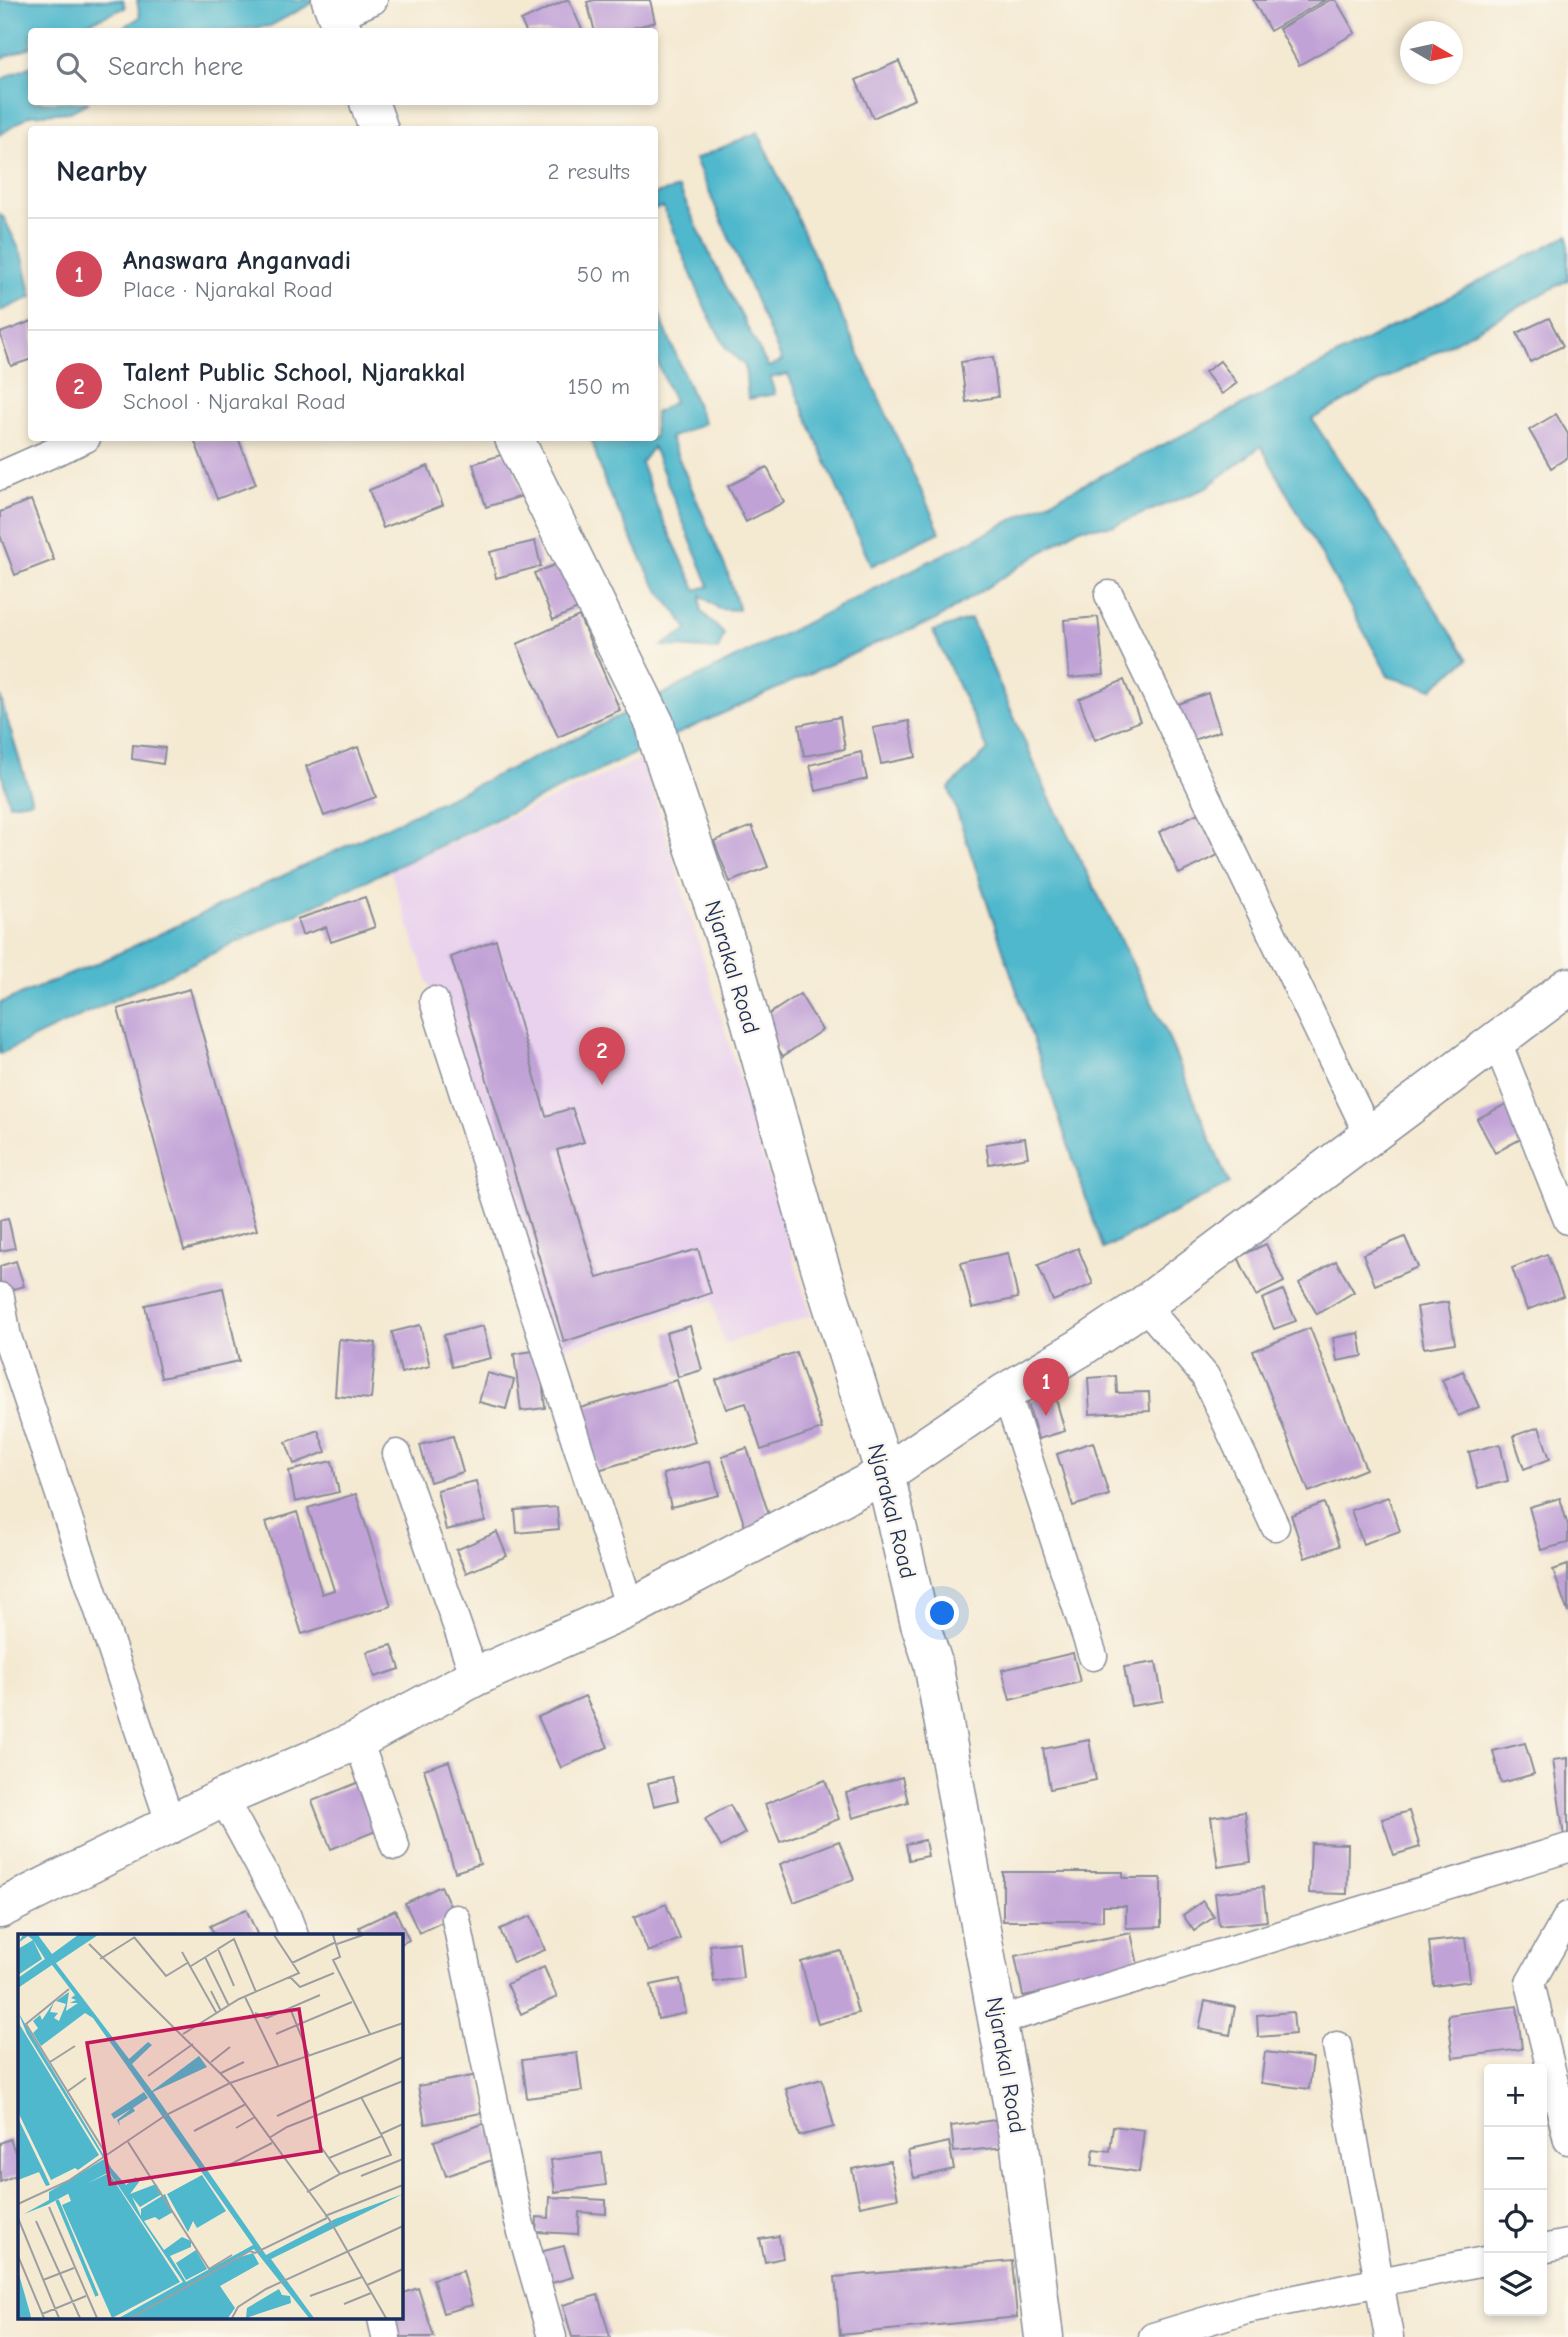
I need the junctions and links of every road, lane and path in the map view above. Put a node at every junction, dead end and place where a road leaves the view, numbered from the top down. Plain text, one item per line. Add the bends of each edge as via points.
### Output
1 (373, 0) edge
2 (336, 13) edge
3 (370, 105) edge
4 (378, 126) edge
5 (79, 441) edge
6 (515, 441) edge
7 (0, 476) edge
8 (1108, 595) dead end
9 (1568, 987) edge
10 (434, 1001) dead end
11 (1497, 1042) junction
12 (1369, 1135) junction
13 (1568, 1220) edge
14 (0, 1297) edge
15 (1144, 1306) junction
16 (1006, 1392) junction
17 (397, 1454) dead end
18 (885, 1474) junction
19 (1275, 1526) dead end
20 (631, 1608) junction
21 (1093, 1656) dead end
22 (475, 1678) junction
23 (358, 1740) junction
24 (223, 1798) junction
25 (171, 1825) junction
26 (395, 1846) dead end
27 (1568, 1848) edge
28 (0, 1909) edge
29 (1568, 1916) edge
30 (456, 1919) dead end
31 (293, 1934) edge
32 (998, 2021) junction
33 (1336, 2046) dead end
34 (1568, 2140) edge
35 (1568, 2244) edge
36 (1547, 2248) edge
37 (1484, 2261) edge
38 (1379, 2282) junction
39 (552, 2337) edge
40 (1044, 2337) edge
41 (1153, 2337) edge
42 (1389, 2337) edge

1 - 2 street
3 - 4 main road
5 - 7 street
6 - 18 main road, Njarakal Road via 655,724 738,980 812,1241
8 - 12 street
9 - 11 main road
10 - 20 street
11 - 12 main road
11 - 13 street
12 - 15 main road
14 - 25 street via 7,1337
15 - 16 main road
15 - 19 street via 1205,1376
16 - 18 main road
16 - 21 street
17 - 22 street
18 - 20 main road
18 - 32 main road, Njarakal Road via 933,1663
20 - 22 main road
22 - 23 main road
23 - 24 main road
23 - 26 street
24 - 25 main road
24 - 31 street
25 - 28 main road
27 - 32 street
29 - 34 street via 1530,1983
30 - 39 street via 518,2218
32 - 40 main road, Njarakal Road via 1020,2146
33 - 38 street
35 - 36 street
37 - 38 street
38 - 41 street via 1247,2309
38 - 42 street

